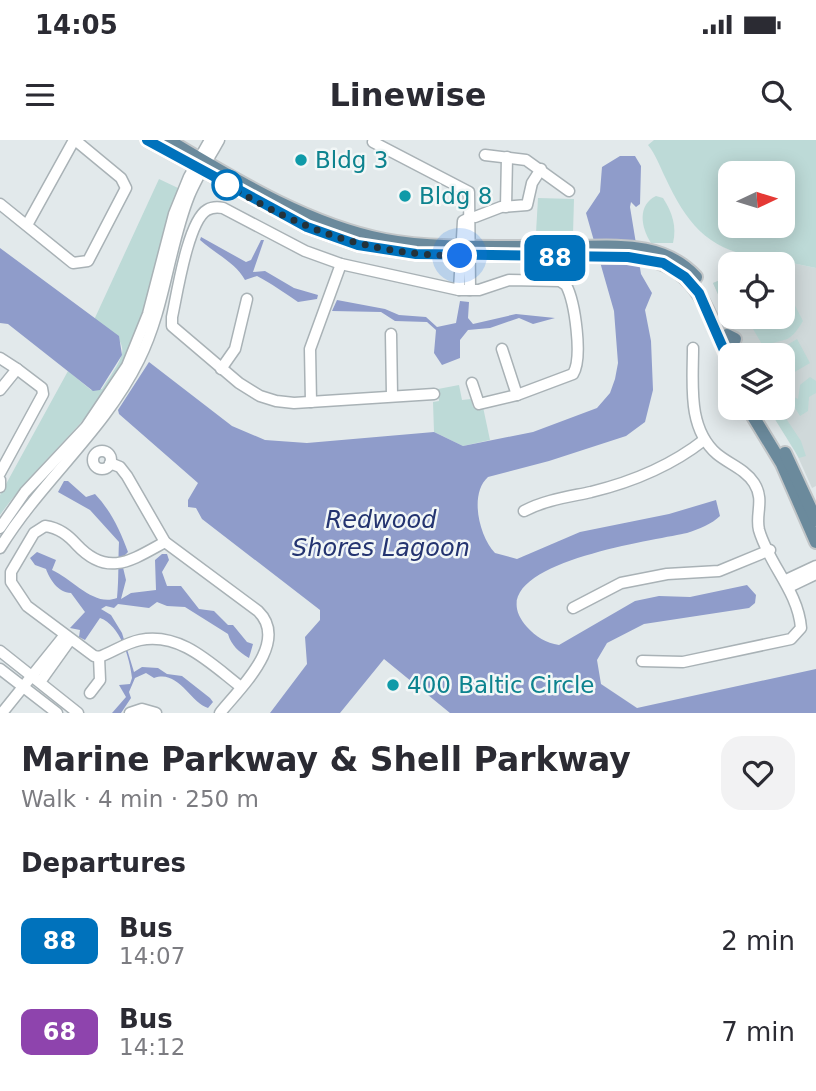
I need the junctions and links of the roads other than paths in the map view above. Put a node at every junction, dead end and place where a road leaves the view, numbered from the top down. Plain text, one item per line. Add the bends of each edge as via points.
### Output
1 (74, 140) edge
2 (147, 140) edge
3 (168, 140) edge
4 (210, 140) edge
5 (219, 140) edge
6 (373, 142) dead end
7 (485, 155) dead end
8 (508, 158) junction
9 (201, 165) junction
10 (541, 169) junction
11 (569, 191) dead end
12 (0, 204) edge
13 (506, 207) junction
14 (473, 217) junction
15 (27, 225) junction
16 (465, 250) junction
17 (649, 254) junction
18 (341, 264) junction
19 (464, 290) junction
20 (247, 299) dead end
21 (391, 334) dead end
22 (722, 343) edge
23 (731, 343) edge
24 (694, 348) dead end
25 (502, 349) dead end
26 (0, 358) edge
27 (17, 369) junction
28 (221, 369) junction
29 (472, 383) dead end
30 (0, 390) edge
31 (434, 394) dead end
32 (392, 395) junction
33 (517, 395) junction
34 (311, 402) junction
35 (755, 420) edge
36 (764, 420) edge
37 (704, 440) junction
38 (110, 463) dead end
39 (0, 473) edge
40 (0, 480) edge
41 (0, 487) edge
42 (524, 511) dead end
43 (816, 520) edge
44 (0, 528) edge
45 (165, 542) junction
46 (816, 542) edge
47 (0, 548) edge
48 (770, 550) junction
49 (816, 566) edge
50 (816, 574) edge
51 (787, 583) junction
52 (573, 608) dead end
53 (67, 638) junction
54 (0, 651) edge
55 (99, 657) junction
56 (642, 661) dead end
57 (0, 669) edge
58 (36, 679) junction
59 (23, 687) junction
60 (241, 687) junction
61 (90, 693) dead end
62 (132, 712) edge
63 (2, 713) edge
64 (57, 713) edge
65 (78, 713) edge
66 (156, 713) edge
67 (220, 713) edge

1 - 15 street
1 - 15 street via 126,186 89,260 73,263
2 - 9 main road
3 - 9 main road
4 - 9 street
5 - 9 street
6 - 14 street via 468,191
7 - 8 street
8 - 10 street via 526,160
8 - 13 street
9 - 16 main road via 307,227 337,239 408,254
9 - 44 street via 174,214 146,322 127,366 86,426 25,492
9 - 47 street via 139,361 91,434 37,494
10 - 11 street
10 - 13 street via 528,204
12 - 15 street
13 - 14 street
14 - 16 street via 464,219
16 - 17 main road
16 - 19 street
17 - 22 main road via 693,285
17 - 23 main road via 676,259 699,281
18 - 19 street
18 - 28 street via 305,251 223,208 204,212 192,233 172,321 177,332
18 - 34 street via 310,349
19 - 33 street via 509,280 561,282 569,289 577,335 575,371
20 - 28 street via 235,349
21 - 32 street
24 - 37 street via 694,406
25 - 33 street
26 - 27 street
27 - 30 street
27 - 39 street via 40,386 43,394
28 - 34 street via 260,396
29 - 33 street via 478,404
31 - 32 street
32 - 34 street
35 - 46 main road via 782,464
36 - 43 main road via 788,458
37 - 42 street via 644,475
37 - 48 street via 755,485 761,501 759,530
38 - 45 street via 127,476
40 - 41 street
45 - 53 street via 121,563 90,558 70,537 50,527 34,533 11,572 11,582 27,606
45 - 60 street via 266,621 267,649
48 - 51 street
48 - 52 street via 719,570 621,583
49 - 51 street
50 - 51 street
51 - 56 street via 801,625 794,638 683,662
53 - 55 street
53 - 58 street
54 - 58 street
55 - 60 street via 151,639 184,645
55 - 61 street via 100,680
57 - 59 street
58 - 59 street
58 - 65 street
59 - 63 street
59 - 64 street
60 - 67 street
62 - 66 street

